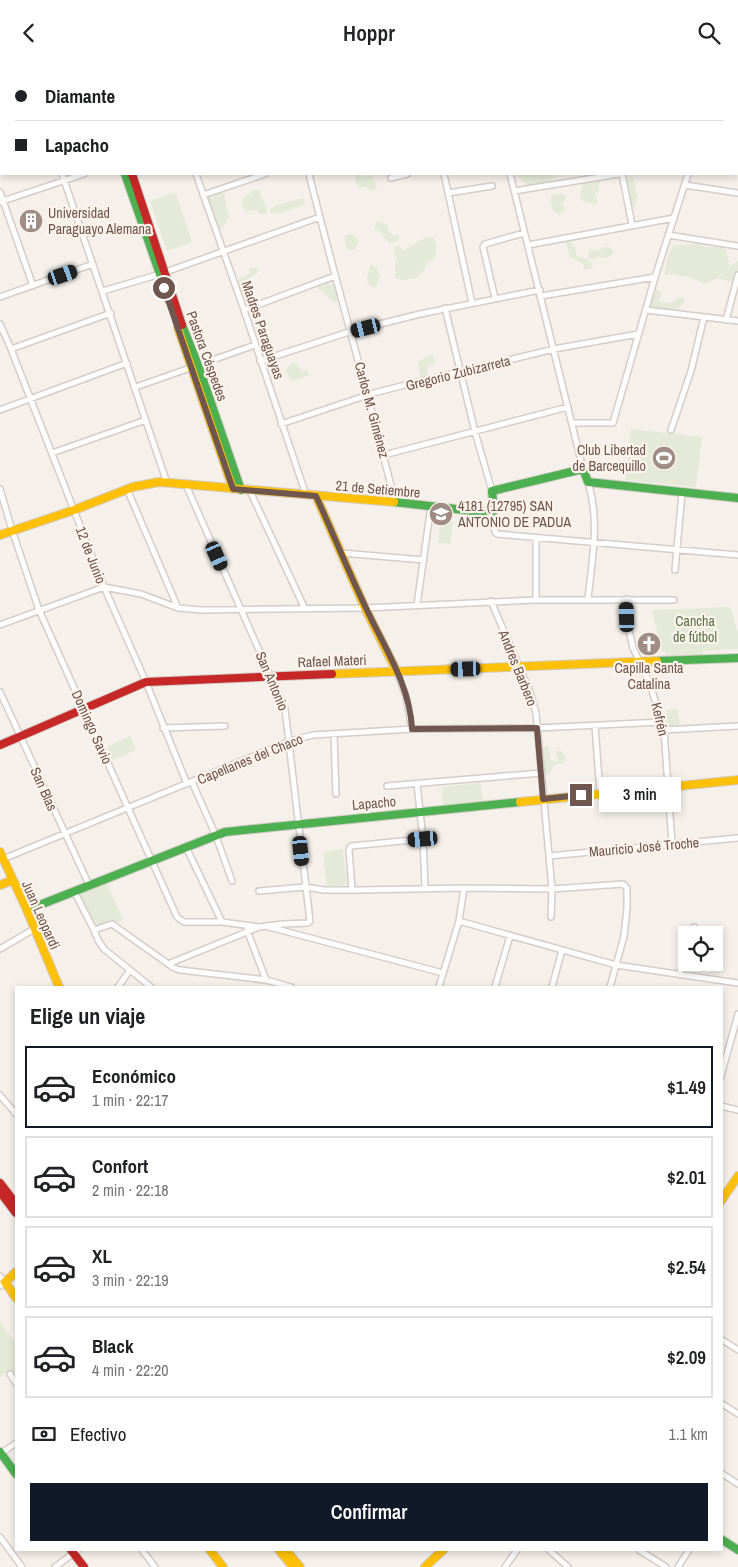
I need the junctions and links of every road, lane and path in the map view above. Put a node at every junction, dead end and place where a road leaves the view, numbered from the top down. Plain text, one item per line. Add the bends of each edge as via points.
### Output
1 (62, 175) edge
2 (81, 175) edge
3 (126, 175) edge
4 (132, 175) edge
5 (196, 175) edge
6 (262, 175) edge
7 (308, 175) edge
8 (403, 175) edge
9 (444, 175) edge
10 (510, 175) edge
11 (614, 175) edge
12 (620, 175) edge
13 (688, 175) edge
14 (391, 178) dead end
15 (64, 181) junction
16 (685, 185) junction
17 (492, 186) dead end
18 (0, 191) edge
19 (514, 191) junction
20 (448, 193) junction
21 (738, 193) edge
22 (203, 195) junction
23 (2, 202) edge
24 (320, 217) junction
25 (674, 219) junction
26 (632, 225) junction
27 (524, 233) junction
28 (668, 235) junction
29 (528, 245) junction
30 (738, 246) edge
31 (222, 251) junction
32 (93, 264) junction
33 (162, 273) junction
34 (738, 275) edge
35 (335, 276) junction
36 (655, 277) junction
37 (33, 286) junction
38 (103, 291) junction
39 (540, 293) junction
40 (0, 297) edge
41 (495, 298) junction
42 (472, 303) junction
43 (445, 309) junction
44 (244, 310) junction
45 (646, 310) junction
46 (110, 313) junction
47 (704, 317) junction
48 (726, 319) junction
49 (738, 321) edge
50 (0, 324) edge
51 (352, 331) junction
52 (638, 334) junction
53 (255, 345) junction
54 (12, 349) junction
55 (554, 349) junction
56 (260, 361) junction
57 (127, 363) junction
58 (194, 366) junction
59 (461, 372) junction
60 (136, 387) junction
61 (368, 395) junction
62 (31, 398) junction
63 (568, 407) junction
64 (0, 410) edge
65 (146, 420) junction
66 (572, 423) junction
67 (282, 424) junction
68 (671, 429) dead end
69 (475, 432) junction
70 (52, 453) junction
71 (384, 455) junction
72 (584, 469) junction
73 (588, 482) junction
74 (167, 483) junction
75 (186, 485) junction
76 (0, 489) edge
77 (127, 489) junction
78 (237, 489) junction
79 (250, 491) junction
80 (492, 491) junction
81 (682, 493) junction
82 (306, 495) junction
83 (316, 496) junction
84 (738, 498) edge
85 (395, 502) junction
86 (431, 506) junction
87 (74, 510) junction
88 (493, 513) junction
89 (12, 530) junction
90 (0, 535) edge
91 (536, 538) junction
92 (593, 544) junction
93 (677, 550) junction
94 (342, 553) junction
95 (738, 555) edge
96 (424, 560) junction
97 (675, 571) dead end
98 (104, 587) junction
99 (588, 599) junction
100 (627, 599) junction
101 (536, 600) junction
102 (674, 600) dead end
103 (491, 601) junction
104 (417, 605) junction
105 (178, 607) junction
106 (365, 608) junction
107 (304, 609) junction
108 (40, 610) junction
109 (241, 610) junction
110 (0, 625) edge
111 (738, 659) edge
112 (639, 663) junction
113 (518, 667) junction
114 (397, 671) junction
115 (271, 676) junction
116 (146, 682) junction
117 (0, 692) edge
118 (84, 708) junction
119 (662, 723) junction
120 (225, 726) dead end
121 (595, 726) junction
122 (738, 726) edge
123 (163, 727) junction
124 (537, 728) junction
125 (412, 729) junction
126 (664, 730) junction
127 (334, 734) junction
128 (20, 736) junction
129 (290, 741) junction
130 (0, 745) edge
131 (541, 773) junction
132 (738, 780) edge
133 (190, 783) junction
134 (416, 785) junction
135 (387, 787) dead end
136 (667, 787) junction
137 (600, 793) junction
138 (336, 794) dead end
139 (543, 799) junction
140 (128, 808) junction
141 (419, 811) junction
142 (297, 823) junction
143 (64, 833) junction
144 (216, 836) junction
145 (738, 838) edge
146 (423, 839) junction
147 (672, 844) junction
148 (186, 847) junction
149 (2, 855) edge
150 (549, 857) junction
151 (151, 861) junction
152 (13, 880) junction
153 (232, 881) dead end
154 (0, 885) edge
155 (89, 885) junction
156 (305, 887) junction
157 (425, 888) junction
158 (464, 888) junction
159 (552, 889) junction
160 (352, 890) junction
161 (74, 891) junction
162 (259, 891) dead end
163 (27, 910) junction
164 (551, 917) dead end
165 (459, 921) junction
166 (222, 922) junction
167 (246, 924) junction
168 (265, 925) junction
169 (259, 927) junction
170 (34, 929) junction
171 (94, 930) junction
172 (248, 933) junction
173 (510, 936) junction
174 (0, 949) edge
175 (562, 950) junction
176 (168, 964) junction
177 (616, 965) junction
178 (130, 970) junction
179 (681, 971) edge
180 (443, 973) junction
181 (680, 975) junction
182 (269, 983) edge
183 (738, 983) edge
184 (59, 986) edge
185 (119, 986) edge
186 (150, 986) edge
187 (286, 986) edge
188 (439, 986) edge
189 (495, 986) edge
190 (552, 986) edge
191 (610, 986) edge
192 (738, 1014) edge
193 (723, 1051) edge
194 (728, 1052) junction
195 (723, 1069) edge
196 (1, 1099) edge
197 (723, 1106) edge
198 (738, 1110) edge
199 (15, 1113) edge
200 (737, 1178) edge
201 (0, 1183) edge
202 (0, 1192) edge
203 (723, 1198) edge
204 (15, 1203) edge
205 (15, 1212) edge
206 (15, 1273) edge
207 (2, 1282) edge
208 (15, 1296) edge
209 (723, 1340) edge
210 (738, 1350) edge
211 (10, 1374) dead end
212 (15, 1382) edge
213 (723, 1404) edge
214 (738, 1414) edge
215 (15, 1444) edge
216 (0, 1453) edge
217 (15, 1473) edge
218 (723, 1474) edge
219 (738, 1484) edge
220 (0, 1537) edge
221 (723, 1540) edge
222 (738, 1550) edge
223 (74, 1551) edge
224 (143, 1551) edge
225 (211, 1551) edge
226 (280, 1551) edge
227 (287, 1551) edge
228 (441, 1551) edge
229 (516, 1551) edge
230 (550, 1551) edge
231 (642, 1551) edge
232 (688, 1551) edge
233 (22, 1567) edge
234 (55, 1567) edge
235 (84, 1567) edge
236 (155, 1567) edge
237 (223, 1567) edge
238 (293, 1567) edge
239 (300, 1567) edge
240 (425, 1567) edge
241 (505, 1567) edge
242 (568, 1567) edge
243 (666, 1567) edge
244 (678, 1567) edge

1 - 15 street
2 - 15 street
3 - 33 main road, Pastora Céspedes
4 - 33 main road, Pastora Céspedes
5 - 22 street, Madres Paraguayas
6 - 22 street
7 - 24 street, Carlos M. Giménez
8 - 14 street
9 - 20 street
10 - 19 street
11 - 19 street
12 - 26 street
13 - 16 street
15 - 23 street
15 - 32 street
16 - 21 street
16 - 25 street
17 - 20 street
18 - 23 street
19 - 27 street
20 - 42 street
22 - 31 street, Madres Paraguayas
23 - 37 street
24 - 31 street
24 - 35 street, Carlos M. Giménez
25 - 26 street
25 - 28 street
26 - 29 street
27 - 29 street
27 - 41 street via 483,247
28 - 30 street
28 - 36 street
29 - 39 street
31 - 33 street
31 - 44 street, Madres Paraguayas
32 - 37 street
32 - 38 street
33 - 38 street
33 - 58 main road, Pastora Céspedes
34 - 48 street
35 - 44 street
35 - 51 street, Carlos M. Giménez
36 - 39 street
36 - 45 street
37 - 40 street
38 - 46 street
39 - 41 street
39 - 55 street
41 - 42 street
42 - 43 street
43 - 51 street
43 - 59 street
44 - 53 street, Madres Paraguayas
45 - 47 street
45 - 52 street
46 - 54 street
46 - 57 street
47 - 48 street
47 - 68 street via 691,371
48 - 49 street
50 - 54 street, 12 de Junio
51 - 56 street
51 - 61 street, Carlos M. Giménez
52 - 55 street, Gregorio Zubizarreta
52 - 66 street via 613,423
53 - 56 street, Madres Paraguayas
53 - 58 street
54 - 62 street, 12 de Junio
55 - 59 street, Gregorio Zubizarreta
55 - 63 street
56 - 67 street, Madres Paraguayas
57 - 60 street
57 - 62 street
58 - 60 street
58 - 78 main road, Pastora Céspedes
59 - 61 street, Gregorio Zubizarreta
59 - 69 street
60 - 65 street
61 - 67 street, Gregorio Zubizarreta
61 - 71 street, Carlos M. Giménez
62 - 64 street
62 - 70 street, 12 de Junio
63 - 66 street
63 - 69 street
65 - 70 street
65 - 74 street
66 - 72 street
67 - 82 street, Madres Paraguayas
69 - 71 street
69 - 80 street
70 - 87 street, 12 de Junio
71 - 85 street, Carlos M. Giménez
72 - 73 main road
72 - 80 main road
73 - 81 main road
73 - 92 street via 595,517
74 - 75 main road, 21 de Setiembre
74 - 77 main road, 21 de Setiembre via 145,483
75 - 78 main road, 21 de Setiembre
75 - 109 street, San Antonio
76 - 89 street, Domingo Savio
77 - 87 main road, 21 de Setiembre
77 - 105 street
78 - 79 main road, 21 de Setiembre
79 - 82 main road, 21 de Setiembre
79 - 107 street
80 - 88 main road
81 - 84 main road
81 - 93 street
82 - 83 main road, 21 de Setiembre
83 - 85 main road, 21 de Setiembre
83 - 94 main road
85 - 86 main road, 21 de Setiembre
86 - 88 main road, 21 de Setiembre
86 - 96 street
87 - 89 main road, 21 de Setiembre
87 - 98 street, 12 de Junio
88 - 91 street via 497,534
89 - 90 main road, 21 de Setiembre
89 - 108 street, Domingo Savio
91 - 92 street
91 - 101 street
92 - 93 street
92 - 99 street
93 - 95 street
93 - 97 street
94 - 96 street
94 - 106 main road
96 - 104 street
98 - 105 street via 141,594
98 - 108 street
98 - 116 street, 12 de Junio
99 - 100 street
99 - 101 street
100 - 102 street
100 - 112 street, Kefrén via 628,626
101 - 103 street
103 - 104 street
103 - 113 street, Andres Barbero
104 - 106 street
105 - 109 street
106 - 107 street
106 - 114 main road
107 - 109 street
108 - 110 street
108 - 118 street, Domingo Savio
109 - 115 street, San Antonio
111 - 112 main road, Rafael Materi
112 - 113 main road, Rafael Materi
112 - 119 street, Kefrén via 650,684
113 - 114 main road, Rafael Materi
113 - 124 street, Andres Barbero via 534,704
114 - 115 main road, Rafael Materi
114 - 125 street
115 - 116 main road, Rafael Materi
115 - 129 street, San Antonio via 285,709
116 - 118 main road, Rafael Materi
116 - 123 street, 12 de Junio
117 - 128 street, San Blas
118 - 128 main road, Rafael Materi
118 - 140 street, Domingo Savio
119 - 121 street, Capellanes del Chaco
119 - 126 street, Kefrén
120 - 123 street
121 - 124 street, Capellanes del Chaco
121 - 137 street
122 - 126 street
123 - 133 street, 12 de Junio
124 - 125 street, Capellanes del Chaco
124 - 131 street, Andres Barbero
125 - 127 street, Capellanes del Chaco
126 - 136 street, Kefrén
127 - 129 street, Capellanes del Chaco
127 - 138 street
128 - 130 main road, Rafael Materi
128 - 143 street, San Blas
129 - 133 street, Capellanes del Chaco
129 - 142 street, San Antonio
131 - 134 street
131 - 139 street, Andres Barbero
132 - 136 main road, Lapacho
133 - 140 street, Capellanes del Chaco
133 - 144 street, 12 de Junio
134 - 135 street
134 - 141 street
136 - 137 main road, Lapacho
136 - 147 street, Kefrén
137 - 139 main road, Lapacho
139 - 141 main road, Lapacho
139 - 150 street, Andres Barbero
140 - 143 street, Capellanes del Chaco
140 - 151 street, Domingo Savio
141 - 142 main road, Lapacho
141 - 146 street
142 - 144 main road, Lapacho via 242,829
142 - 156 street, San Antonio
143 - 149 street, Capellanes del Chaco
143 - 155 street, San Blas
144 - 148 main road, Lapacho
144 - 153 street, 12 de Junio
145 - 147 street, Mauricio José Troche
146 - 157 street
146 - 160 street via 351,846
147 - 150 street, Mauricio José Troche
148 - 151 main road, Lapacho
148 - 166 street
149 - 152 main road, Juan Leopardi
150 - 159 street, Andres Barbero
151 - 155 main road, Lapacho
151 - 166 street, Domingo Savio via 176,917 184,922
152 - 154 main road
152 - 163 main road, Juan Leopardi
155 - 161 main road, Lapacho
156 - 160 street
156 - 162 street
156 - 168 street, San Antonio via 308,923
157 - 158 street
157 - 160 street
158 - 159 street
158 - 165 street
159 - 164 street, Andres Barbero
159 - 177 street via 625,885 626,924
161 - 163 main road, Lapacho
161 - 171 street
163 - 170 main road, Juan Leopardi
165 - 173 street
165 - 180 street
166 - 167 street, Domingo Savio
167 - 169 street, Domingo Savio
167 - 172 street
168 - 169 street
168 - 180 street
169 - 172 street
170 - 174 street
170 - 184 main road, Juan Leopardi
171 - 176 street via 112,924
171 - 178 street via 104,949
172 - 176 street
172 - 182 street
173 - 175 street
173 - 189 street
175 - 177 street
175 - 190 street
176 - 182 street via 180,970
177 - 181 street
177 - 191 street
178 - 185 street
178 - 186 street
179 - 181 street
180 - 188 street
181 - 183 street
182 - 187 street
192 - 194 street
193 - 194 street
194 - 195 street
196 - 199 street
197 - 198 street
200 - 203 main road
201 - 204 main road
202 - 205 main road
206 - 207 main road
207 - 208 main road
209 - 210 street
211 - 212 street
213 - 214 street
215 - 216 street
216 - 217 main road
218 - 219 street
220 - 233 street
221 - 222 main road
223 - 234 street
223 - 235 main road
224 - 236 street
225 - 237 main road
226 - 238 main road
227 - 239 main road
228 - 240 main road
229 - 241 street
230 - 242 street
231 - 243 street
232 - 244 street

